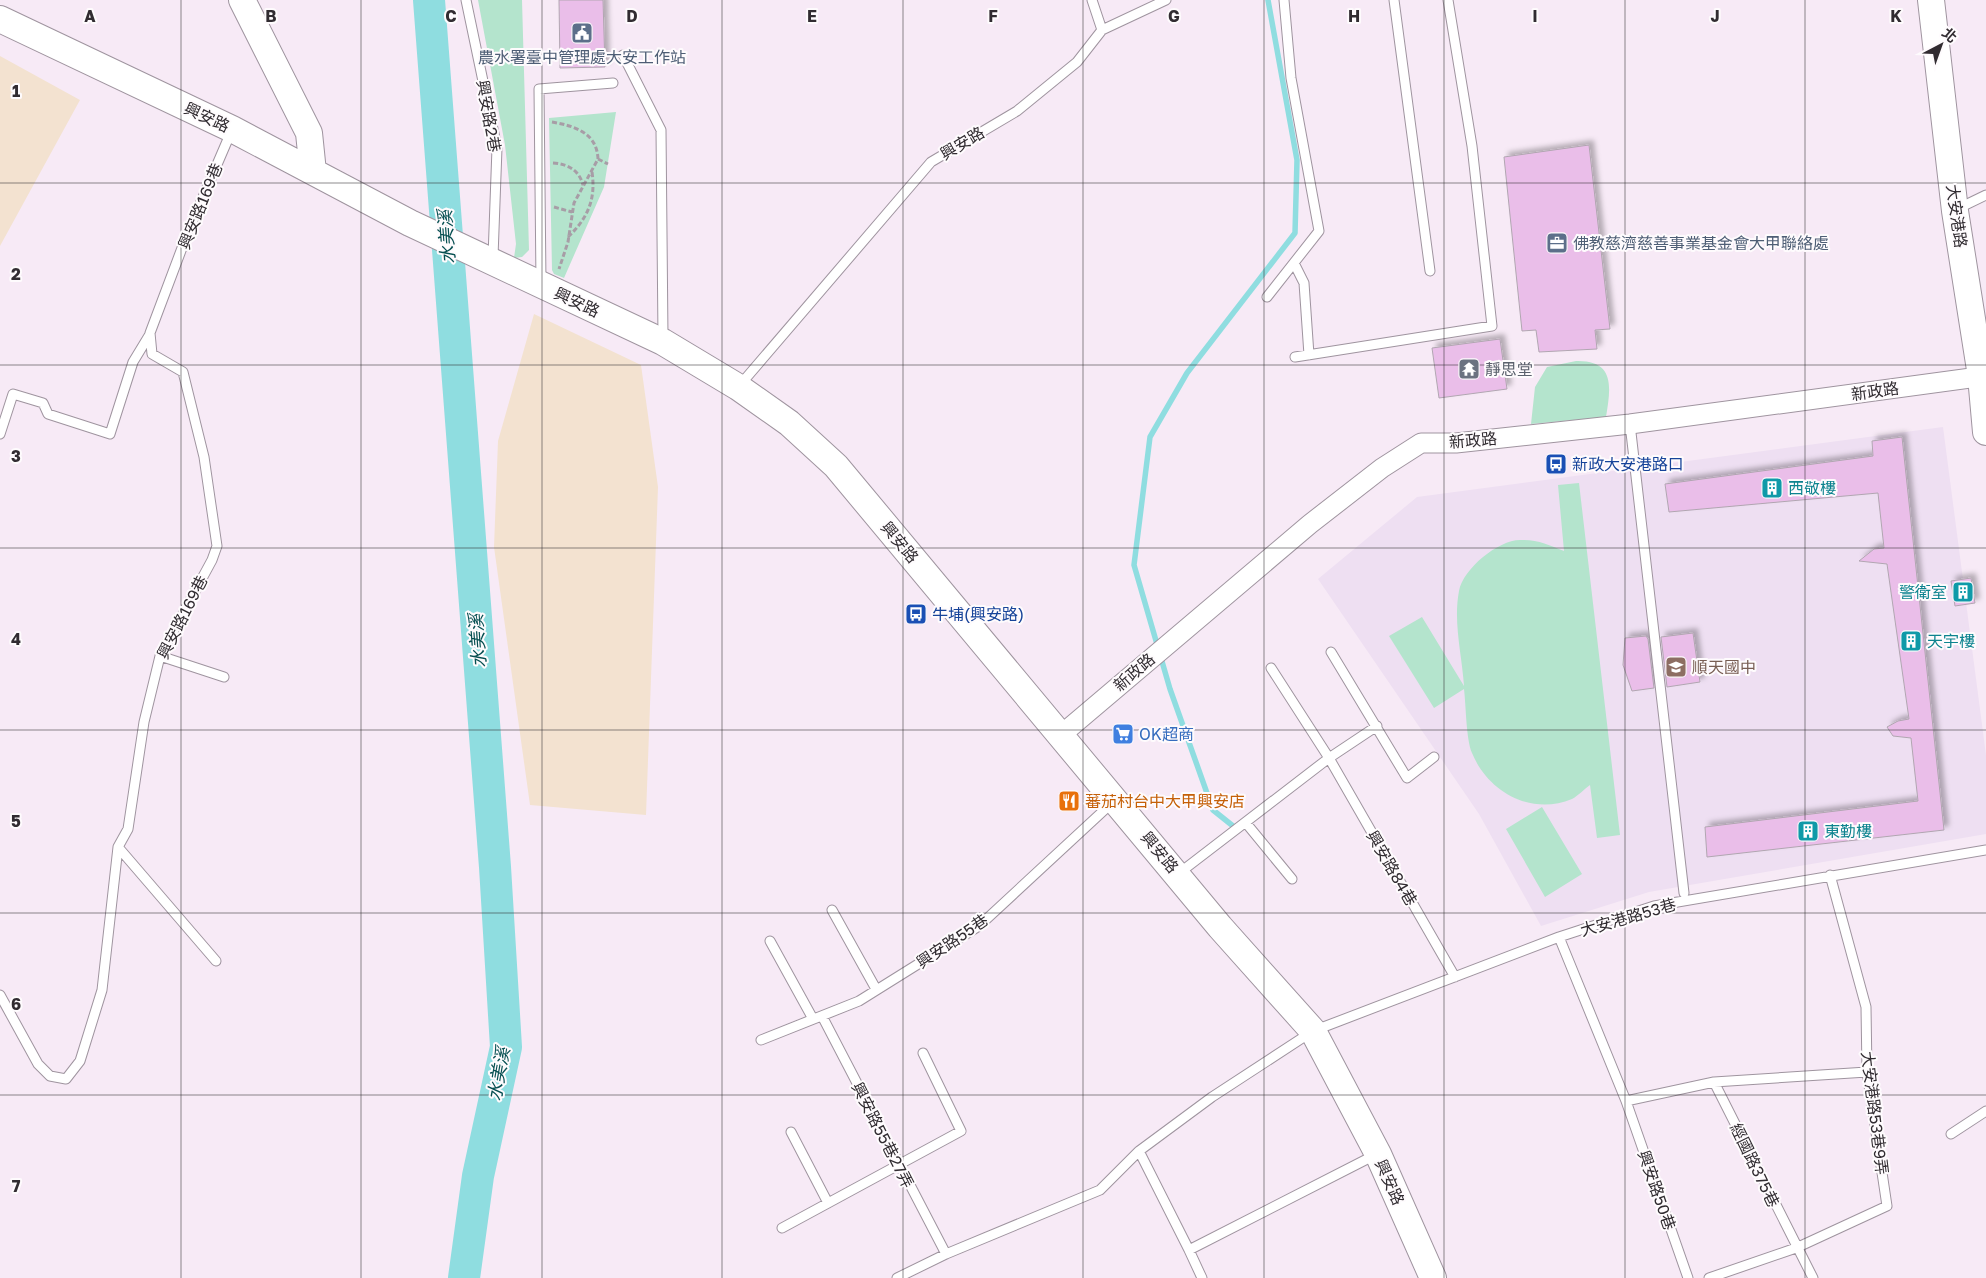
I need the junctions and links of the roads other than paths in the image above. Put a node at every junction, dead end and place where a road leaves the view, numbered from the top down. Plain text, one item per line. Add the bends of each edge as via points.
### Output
1 (242, 0) edge
2 (466, 0) edge
3 (1092, 0) edge
4 (1166, 0) edge
5 (1284, 0) edge
6 (1394, 0) edge
7 (1448, 0) edge
8 (1931, 0) edge
9 (2, 24) edge
10 (1102, 30) junction
11 (623, 55) dead end
12 (613, 83) dead end
13 (285, 86) junction
14 (232, 129) junction
15 (281, 153) junction
16 (313, 172) junction
17 (1986, 195) edge
18 (1955, 211) junction
19 (493, 263) junction
20 (1294, 263) junction
21 (1430, 271) dead end
22 (549, 280) junction
23 (1267, 297) dead end
24 (150, 333) junction
25 (663, 342) junction
26 (1309, 355) junction
27 (1295, 357) dead end
28 (1984, 376) edge
29 (738, 387) junction
30 (1630, 424) junction
31 (1986, 432) edge
32 (0, 434) edge
33 (1331, 652) dead end
34 (160, 656) junction
35 (1271, 668) dead end
36 (224, 677) dead end
37 (1377, 726) junction
38 (1061, 735) junction
39 (1434, 757) dead end
40 (1329, 758) junction
41 (1116, 800) junction
42 (1246, 822) junction
43 (118, 847) junction
44 (1986, 850) edge
45 (1178, 874) junction
46 (1830, 875) junction
47 (1292, 880) dead end
48 (1684, 894) dead end
49 (832, 910) dead end
50 (1559, 937) junction
51 (770, 941) dead end
52 (216, 961) dead end
53 (1455, 977) junction
54 (876, 989) junction
55 (0, 995) edge
56 (822, 1016) junction
57 (813, 1019) junction
58 (1313, 1031) junction
59 (761, 1040) dead end
60 (923, 1053) dead end
61 (1867, 1072) junction
62 (1714, 1082) junction
63 (1626, 1102) junction
64 (1986, 1111) edge
65 (791, 1132) dead end
66 (1951, 1134) dead end
67 (1139, 1151) junction
68 (1378, 1154) junction
69 (898, 1163) junction
70 (828, 1203) junction
71 (782, 1228) dead end
72 (1796, 1248) junction
73 (1189, 1250) junction
74 (946, 1254) junction
75 (897, 1278) edge
76 (1202, 1278) edge
77 (1433, 1278) edge
78 (1688, 1278) edge
79 (1710, 1278) edge
80 (1813, 1278) edge

1 - 13 street
2 - 19 lane, 興安路2巷 via 497,148
3 - 10 lane
4 - 10 lane, 興安路
5 - 20 lane via 1291,78 1319,231
6 - 21 lane
7 - 26 lane via 1472,146 1492,326
8 - 18 street, 大安港路
9 - 14 street, 興安路
10 - 29 lane, 興安路 via 1078,62 1017,111 931,162
11 - 25 lane via 661,130
12 - 22 lane via 539,89 541,205
13 - 15 street via 288,117
13 - 16 street via 309,133
14 - 15 street, 興安路
14 - 24 lane, 興安路169巷
15 - 16 street, 興安路
16 - 19 street, 興安路
17 - 18 lane
18 - 28 street, 大安港路
19 - 22 street, 興安路
20 - 23 lane
20 - 26 lane via 1304,283
22 - 25 street, 興安路
24 - 32 lane via 133,362 110,434 48,414 43,403 13,394
24 - 34 lane, 興安路169巷 via 152,354 183,372 204,456 216,546 212,560
25 - 29 street, 興安路
26 - 27 lane
28 - 30 street, 新政路
28 - 31 street, 大安港路
29 - 38 street, 興安路 via 789,423 836,466
30 - 38 street, 新政路 via 1421,443 1382,468 1310,524
30 - 48 lane
33 - 37 lane
34 - 36 lane
34 - 43 lane, 興安路169巷 via 144,722 128,829
35 - 40 lane, 興安路84巷
37 - 39 lane via 1407,778
37 - 40 lane
38 - 41 street, 興安路
40 - 42 lane
40 - 53 lane, 興安路84巷
41 - 45 street, 興安路
41 - 54 lane, 興安路55巷 via 979,926
42 - 45 lane
42 - 47 lane
43 - 52 lane
43 - 55 lane, 興安路169巷 via 102,990 80,1062 66,1079 50,1076 38,1064
44 - 46 lane, 大安港路53巷
45 - 58 street, 興安路 via 1220,927
46 - 50 lane, 大安港路53巷 via 1654,906
46 - 61 lane, 大安港路53巷9弄 via 1866,1008
49 - 54 lane
50 - 53 lane, 大安港路53巷
50 - 63 lane, 興安路50巷
51 - 57 lane
53 - 58 lane, 大安港路53巷
54 - 56 lane, 興安路55巷 via 859,1001
56 - 57 lane, 興安路55巷
56 - 69 lane, 興安路55巷27弄
57 - 59 lane, 興安路55巷
58 - 67 lane, 大安港路53巷 via 1212,1097
58 - 68 street, 興安路
60 - 69 lane via 961,1131
61 - 62 lane
61 - 72 lane, 大安港路53巷9弄 via 1887,1206
62 - 63 lane
62 - 72 lane, 經國路375巷
63 - 78 lane, 興安路50巷
64 - 66 lane
65 - 70 lane
67 - 73 lane
67 - 74 lane, 大安港路53巷 via 1100,1190
68 - 73 lane
68 - 77 street, 興安路
69 - 70 lane
69 - 74 lane, 興安路55巷27弄
70 - 71 lane
72 - 79 lane
72 - 80 lane, 經國路375巷
73 - 76 lane
74 - 75 lane, 大安港路53巷

